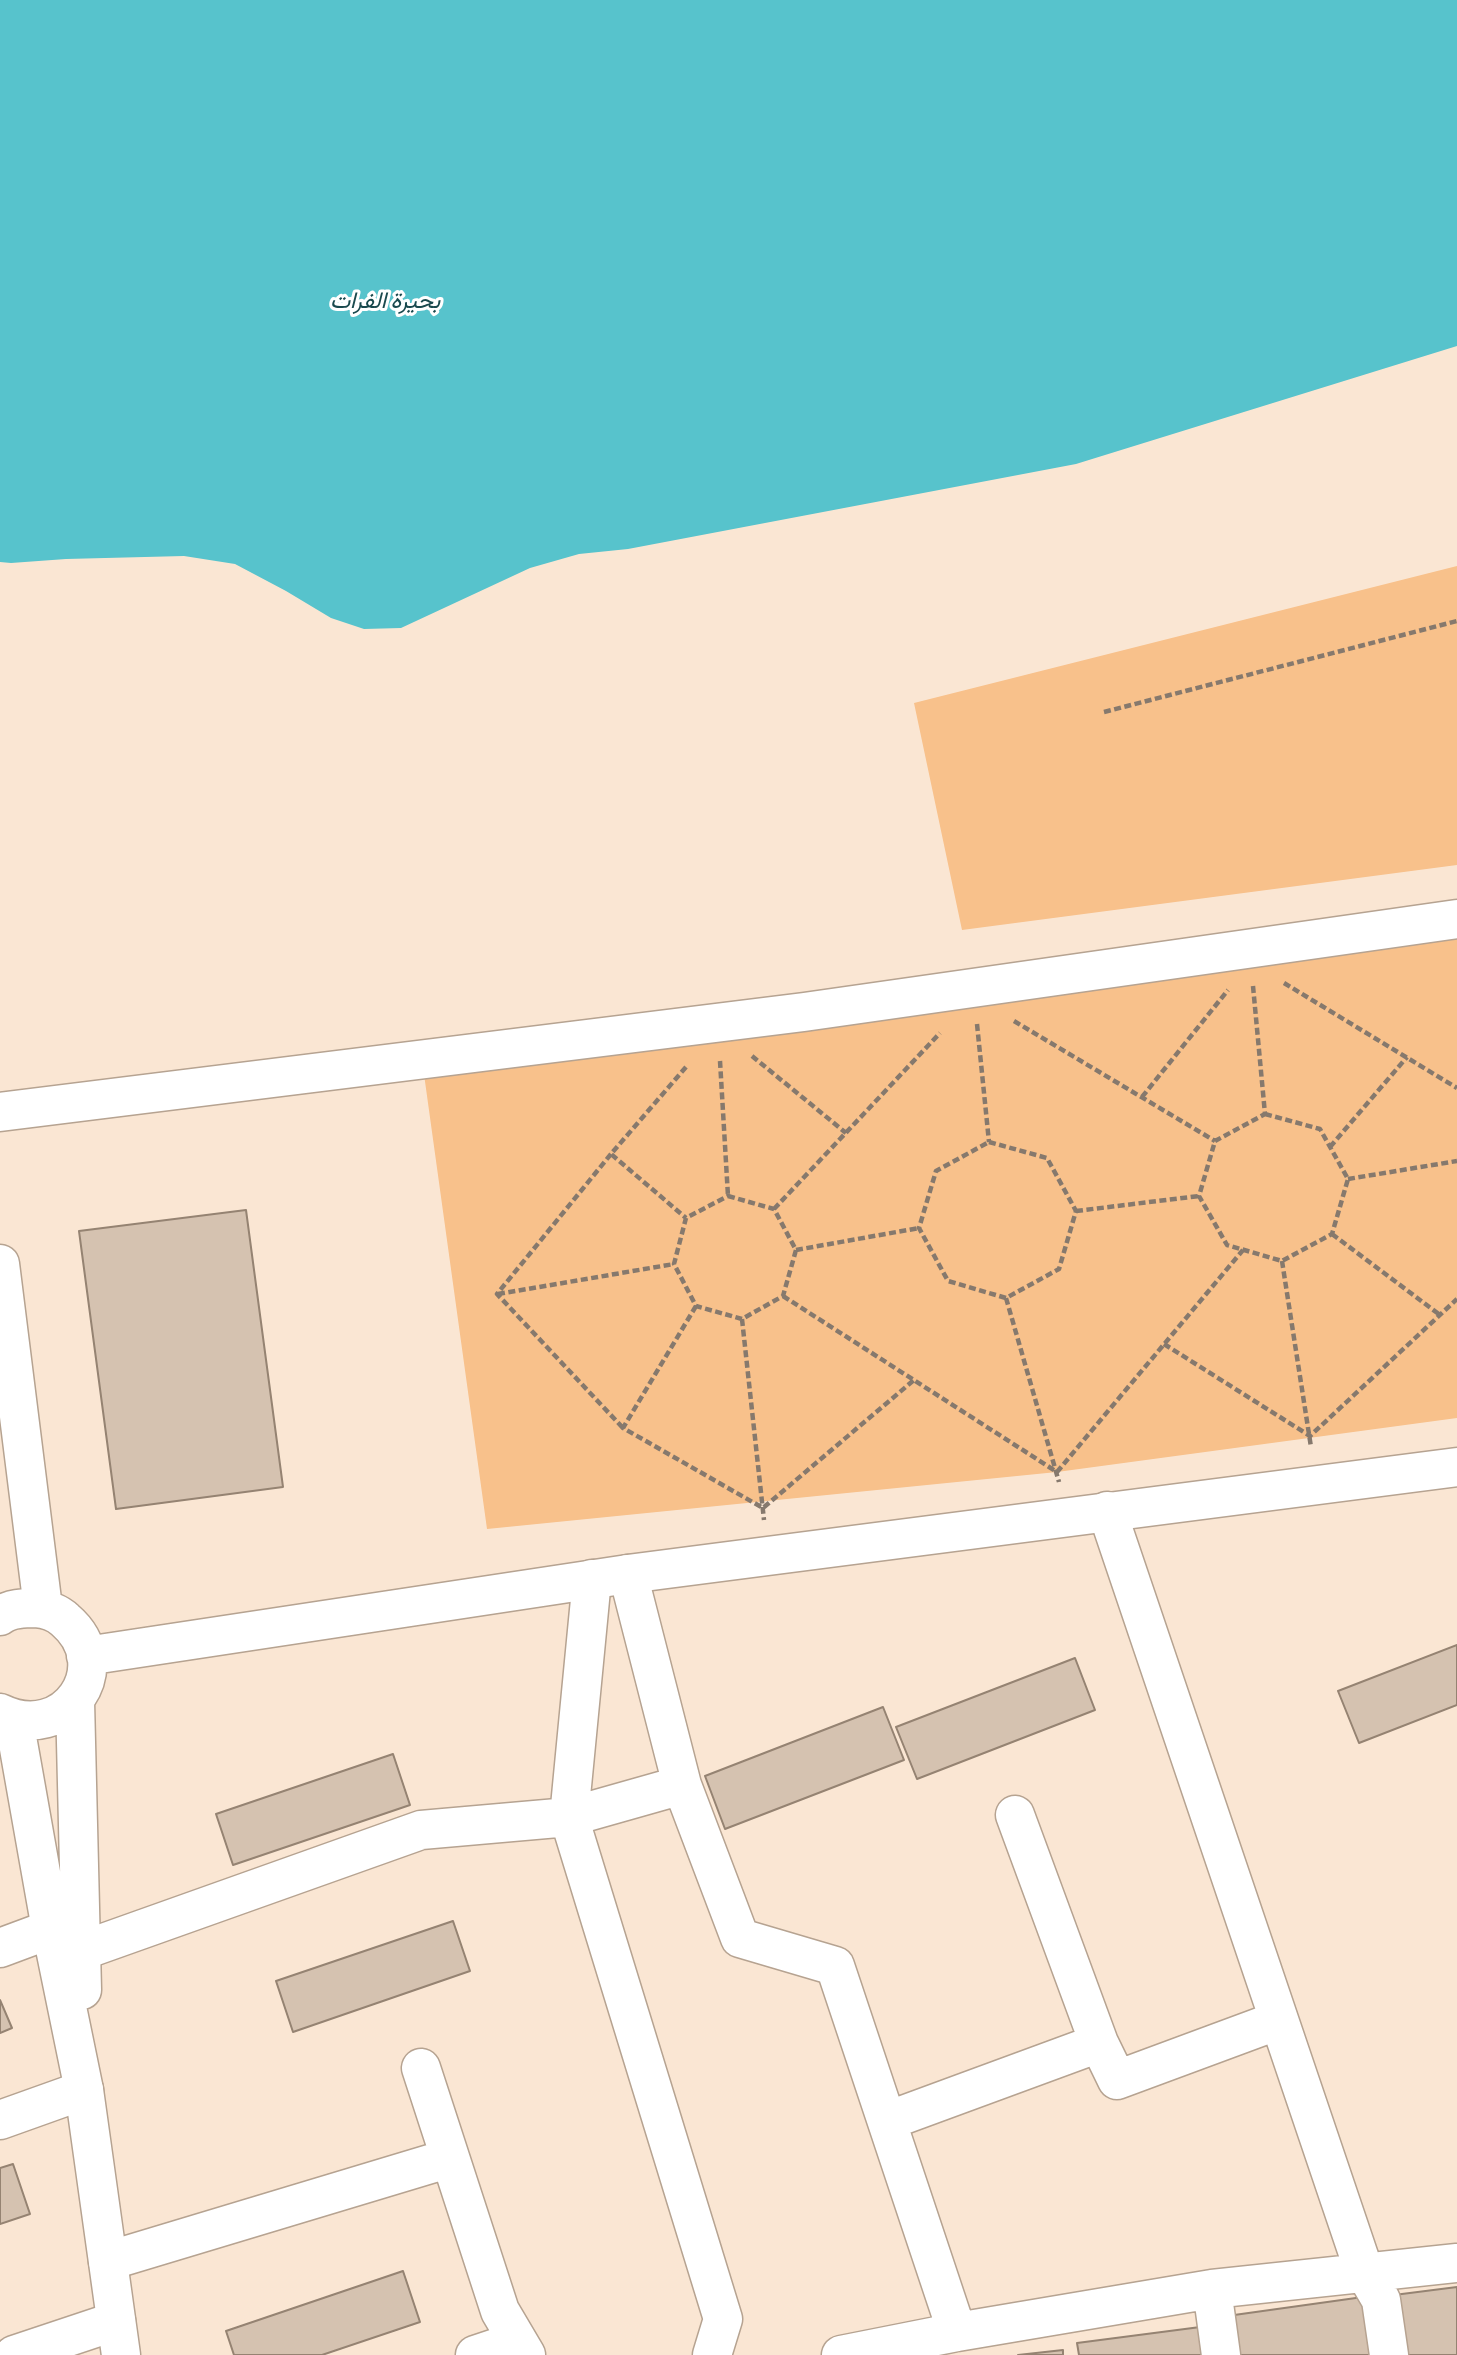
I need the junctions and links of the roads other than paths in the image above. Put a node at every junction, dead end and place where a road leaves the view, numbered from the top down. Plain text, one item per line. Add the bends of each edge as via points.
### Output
1 (1457, 919) edge
2 (0, 1112) edge
3 (0, 1264) edge
4 (1457, 1468) edge
5 (1088, 1513) junction
6 (610, 1577) junction
7 (43, 1608) junction
8 (0, 1616) edge
9 (86, 1656) junction
10 (75, 1701) junction
11 (7, 1717) edge
12 (682, 1785) junction
13 (1015, 1815) dead end
14 (569, 1817) junction
15 (66, 1940) junction
16 (0, 1948) edge
17 (1279, 2020) junction
18 (1099, 2043) junction
19 (421, 2068) dead end
20 (84, 2090) junction
21 (0, 2120) edge
22 (887, 2121) junction
23 (450, 2158) junction
24 (108, 2260) junction
25 (1457, 2263) edge
26 (1364, 2272) junction
27 (1212, 2289) junction
28 (957, 2332) junction
29 (118, 2338) edge
30 (521, 2348) edge
31 (14, 2355) edge
32 (475, 2355) edge
33 (712, 2355) edge
34 (841, 2355) edge
35 (1221, 2355) edge
36 (1389, 2355) edge

1 - 2 street via 804,1012
3 - 7 street
4 - 5 street
5 - 6 street
5 - 17 street
6 - 9 street
6 - 12 street
6 - 14 street
7 - 8 street via 23,1608
7 - 9 street via 75,1628
9 - 10 street via 84,1684
10 - 11 street via 47,1719 30,1722
10 - 15 street
11 - 15 street
12 - 14 street
12 - 22 street via 740,1938 835,1966
13 - 18 street
14 - 15 street via 421,1830
14 - 33 street via 723,2319
15 - 16 street
15 - 20 street
17 - 18 street via 1118,2080
17 - 26 street
18 - 22 street
19 - 23 street
20 - 21 street
20 - 24 street
22 - 28 street
23 - 24 street
23 - 30 street via 500,2311
24 - 29 street
25 - 26 street
26 - 27 street
26 - 36 street via 1381,2300
27 - 28 street
27 - 35 street
28 - 34 street
29 - 31 street
30 - 32 street

